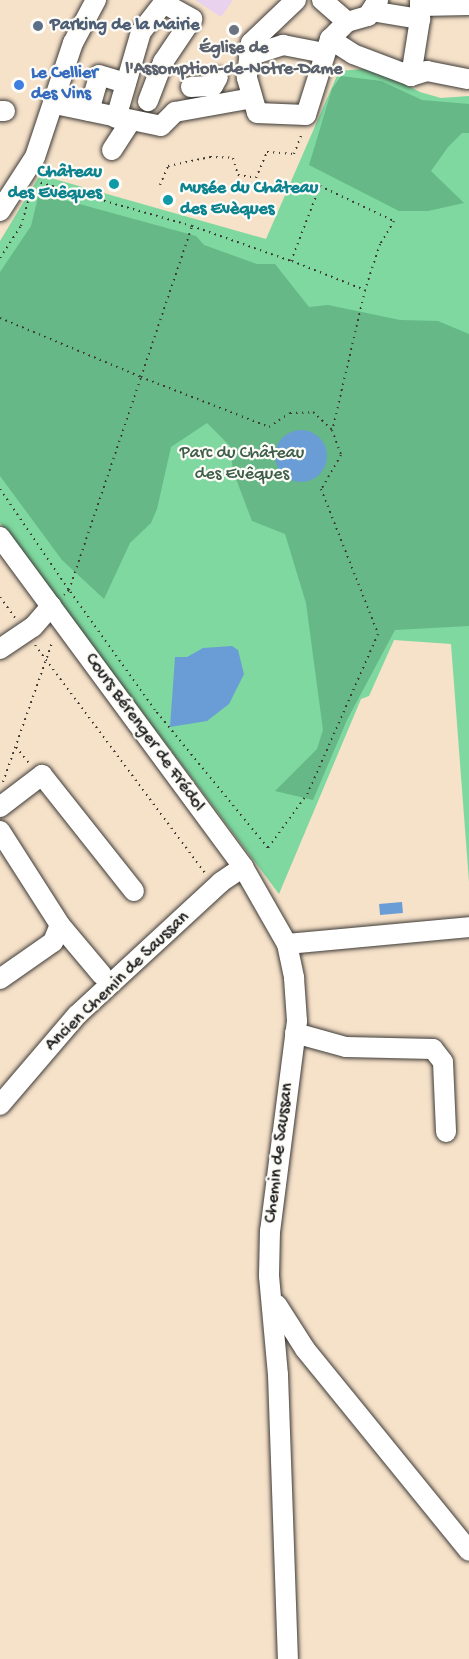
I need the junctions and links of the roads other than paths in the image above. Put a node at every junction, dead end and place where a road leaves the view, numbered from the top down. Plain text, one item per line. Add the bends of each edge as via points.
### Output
1 (96, 0) edge
2 (296, 0) edge
3 (322, 0) edge
4 (375, 5) edge
5 (469, 5) edge
6 (176, 7) edge
7 (420, 8) edge
8 (347, 22) junction
9 (320, 46) junction
10 (249, 56) junction
11 (411, 76) junction
12 (218, 77) dead end
13 (467, 79) dead end
14 (126, 83) junction
15 (191, 87) dead end
16 (148, 101) dead end
17 (55, 104) junction
18 (255, 106) junction
19 (89, 111) junction
20 (130, 121) junction
21 (112, 150) dead end
22 (19, 181) edge
23 (0, 211) edge
24 (0, 537) edge
25 (51, 606) junction
26 (0, 649) edge
27 (0, 807) edge
28 (0, 831) edge
29 (243, 867) junction
30 (134, 891) dead end
31 (60, 925) junction
32 (469, 927) edge
33 (284, 939) junction
34 (102, 975) dead end
35 (0, 978) edge
36 (295, 1033) junction
37 (0, 1105) edge
38 (446, 1132) dead end
39 (273, 1298) junction
40 (304, 1349) junction
41 (278, 1375) junction
42 (469, 1551) edge
43 (288, 1659) edge

1 - 17 street via 73,44
2 - 10 street via 251,43
3 - 8 street
4 - 7 street
4 - 8 street
5 - 7 street
6 - 14 street via 134,48
6 - 16 street via 183,37 163,62
7 - 11 street
8 - 9 street
9 - 10 street via 283,45
9 - 11 street
9 - 18 street via 306,115
10 - 18 street via 247,78
11 - 13 street via 427,71
12 - 15 street via 213,86
14 - 19 street via 99,75
14 - 20 street
17 - 19 street
17 - 22 street via 35,158
18 - 20 street via 175,112 160,126
19 - 20 street
20 - 21 street
22 - 23 street
24 - 25 street, Cours Bérenger de Frédol
25 - 26 street via 26,632
25 - 29 street, Cours Bérenger de Frédol
27 - 30 street via 38,775 46,779
28 - 31 street
29 - 33 street, Cours Bérenger de Frédol
29 - 37 street, Ancien Chemin de Saussan via 219,884 77,1015
31 - 34 street
31 - 35 street via 53,942
32 - 33 street
33 - 36 street, Chemin de Saussan via 294,978
36 - 38 street via 346,1047 433,1049 443,1062
36 - 39 street, Chemin de Saussan via 270,1231
39 - 40 street
39 - 41 street, Chemin de Saussan
40 - 41 street via 289,1359
40 - 42 street
41 - 43 street, Chemin de Saussan

